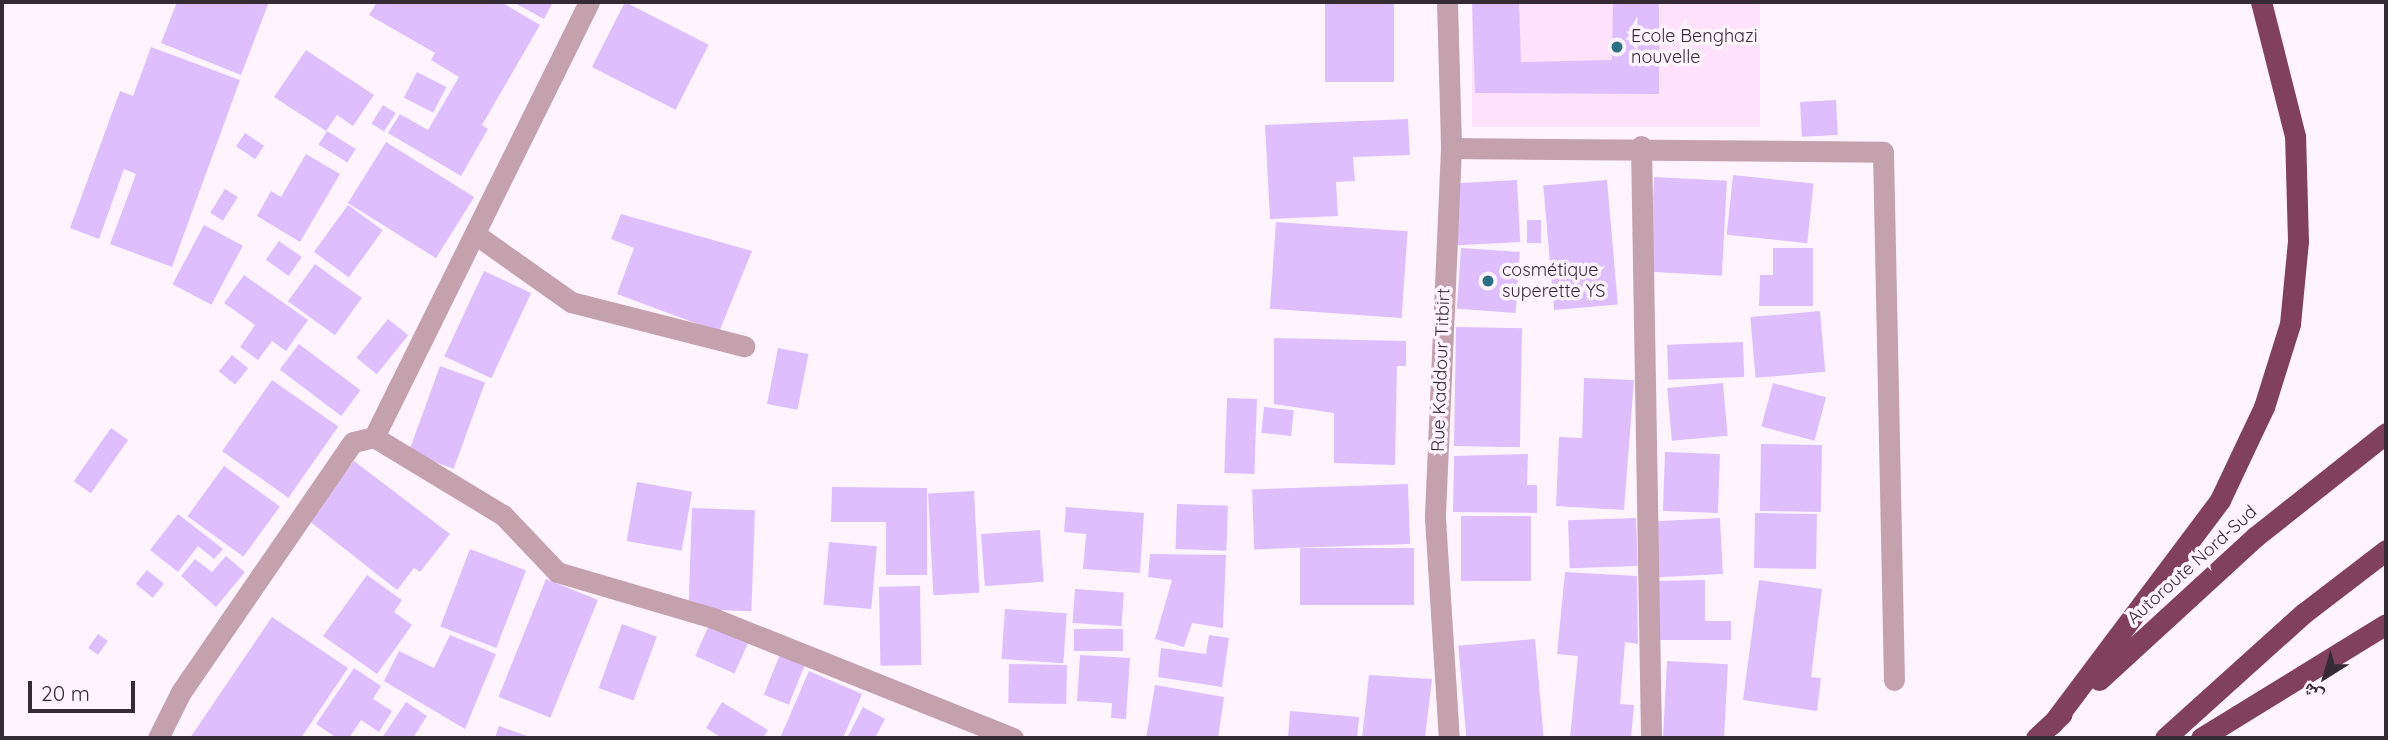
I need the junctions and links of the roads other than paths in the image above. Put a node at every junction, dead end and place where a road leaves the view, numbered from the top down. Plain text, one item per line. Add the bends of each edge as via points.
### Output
1 (589, 2) edge
2 (1447, 2) edge
3 (2261, 2) edge
4 (1641, 146) junction
5 (1451, 148) junction
6 (475, 234) junction
7 (744, 346) dead end
8 (2386, 433) edge
9 (374, 437) junction
10 (2386, 550) edge
11 (2386, 624) edge
12 (1895, 680) dead end
13 (2052, 724) junction
14 (158, 738) edge
15 (1013, 738) edge
16 (1449, 738) edge
17 (1650, 738) edge
18 (2036, 738) edge
19 (2165, 738) edge
20 (2201, 738) edge

1 - 6 street
2 - 5 street, Rue Kaddour Titbirt
3 - 13 highway via 2295,136 2298,241 2290,324 2264,407 2220,500
4 - 5 street
4 - 12 street via 1883,152
4 - 17 street
5 - 16 street, Rue Kaddour Titbirt via 1435,518
6 - 7 street via 571,302
6 - 9 street
8 - 13 highway, Autoroute Nord-Sud via 2255,537
9 - 14 street via 353,442 181,692
9 - 15 street via 503,515 557,572 713,618
10 - 19 highway via 2304,613
11 - 20 highway
13 - 18 highway, Autoroute Nord-Sud

